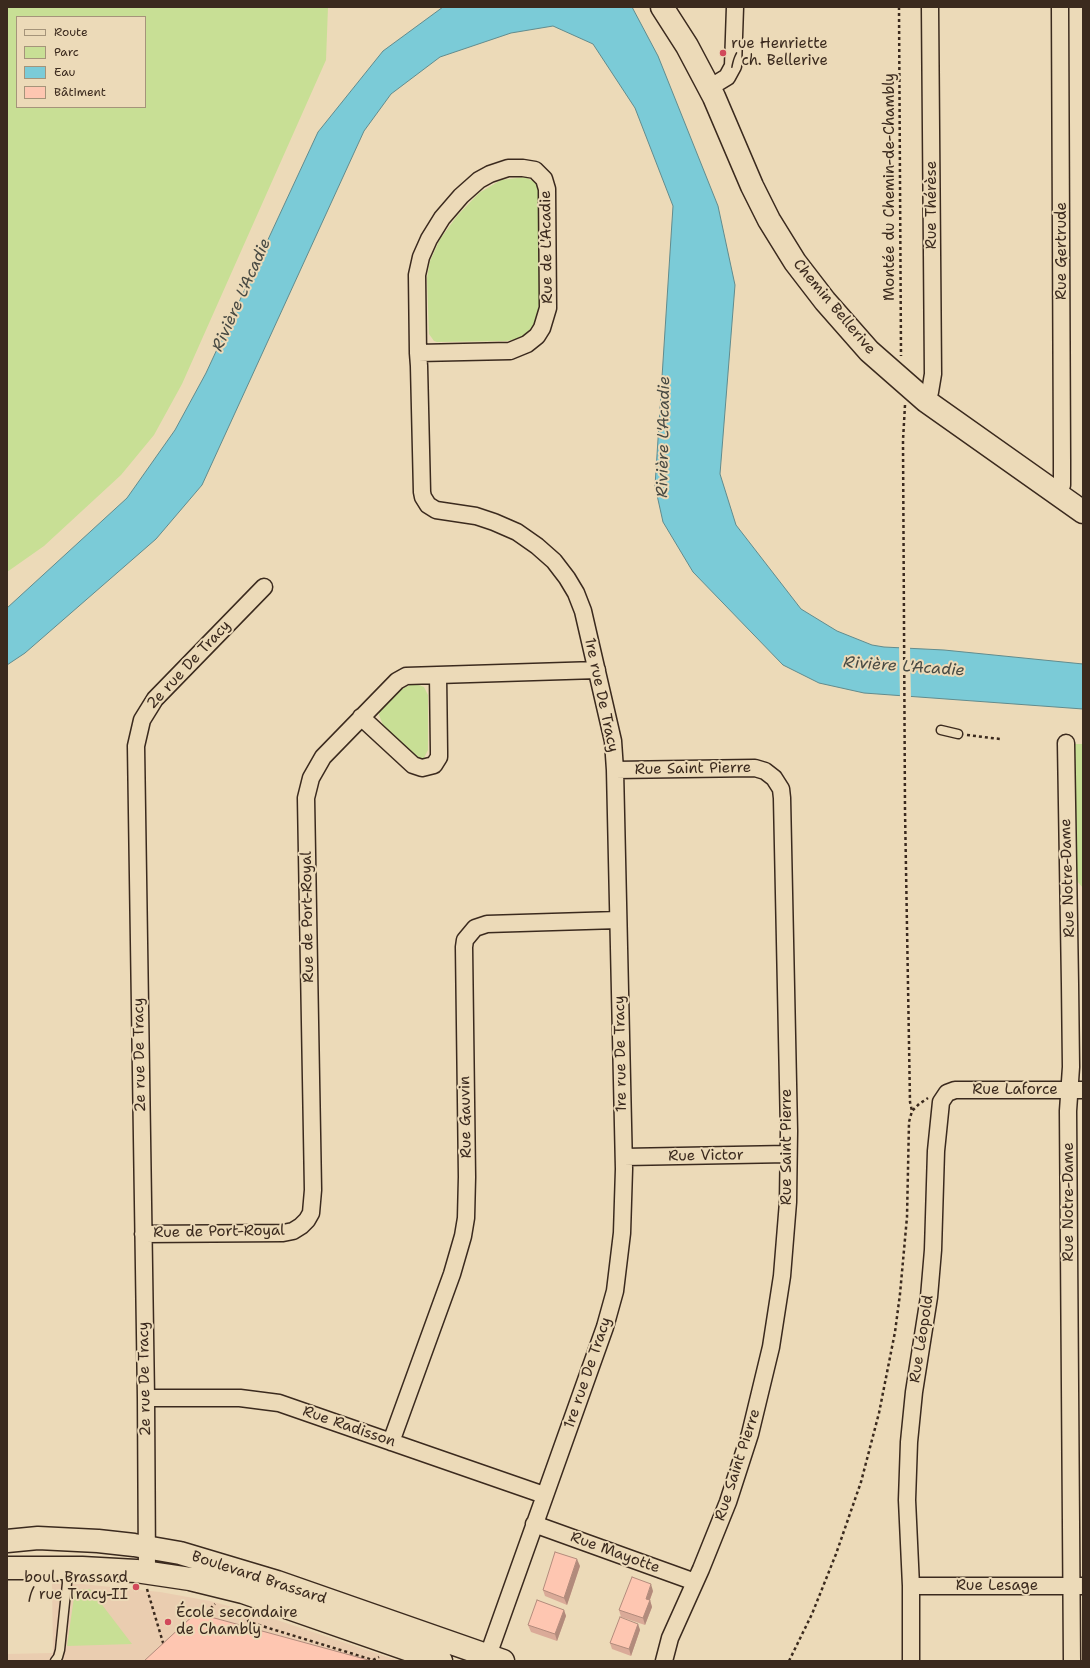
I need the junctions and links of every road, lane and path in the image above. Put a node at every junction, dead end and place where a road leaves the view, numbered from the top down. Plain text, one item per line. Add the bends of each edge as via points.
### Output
1 (662, 7) edge
2 (735, 7) edge
3 (899, 7) edge
4 (930, 7) edge
5 (1060, 7) edge
6 (709, 88) junction
7 (418, 353) junction
8 (901, 361) dead end
9 (915, 400) junction
10 (1058, 494) junction
11 (443, 512) joint
12 (1083, 512) edge
13 (264, 587) dead end
14 (597, 670) junction
15 (438, 675) junction
16 (361, 717) junction
17 (941, 730) dead end
18 (958, 734) joint
19 (1000, 739) dead end
20 (1066, 743) dead end
21 (615, 770) junction
22 (1076, 900) edge
23 (618, 920) junction
24 (1076, 1090) edge
25 (947, 1093) joint
26 (931, 1097) dead end
27 (912, 1111) junction
28 (788, 1154) junction
29 (624, 1157) junction
30 (143, 1234) junction
31 (146, 1398) junction
32 (391, 1442) junction
33 (544, 1495) junction
34 (534, 1524) junction
35 (7, 1541) edge
36 (147, 1547) junction
37 (7, 1568) edge
38 (66, 1568) junction
39 (147, 1580) junction
40 (695, 1582) junction
41 (911, 1586) junction
42 (1077, 1586) edge
43 (222, 1594) junction
44 (293, 1598) junction
45 (201, 1617) edge
46 (399, 1646) junction
47 (166, 1650) edge
48 (492, 1659) edge
49 (55, 1661) edge
50 (441, 1661) edge
51 (664, 1661) edge
52 (789, 1661) edge
53 (911, 1661) edge
54 (1072, 1661) edge

1 - 6 street, Chemin Bellerive via 687,46
2 - 6 street via 734,66 727,77
3 - 8 path, Montée du Chemin-de-Chambly
4 - 9 street, Rue Thérèse via 933,374 930,392
5 - 10 street, Rue Gertrude via 1062,485
6 - 9 street, Chemin Bellerive via 720,107 760,203 777,234 825,301
7 - 7 street, Rue de L'Acadie via 418,269 432,232 461,196 490,174 516,168 530,168 539,172 547,189 548,300 547,317 540,333 527,344 510,351
7 - 11 street, Rue de L'Acadie via 422,492 428,505
9 - 10 street, Chemin Bellerive
9 - 27 path via 903,440
10 - 12 street, Chemin Bellerive
11 - 14 street, 1re rue De Tracy via 476,516 502,524 526,538 550,557 567,578 580,602
13 - 30 street, 2e rue De Tracy via 155,699 145,713 138,737 135,758
14 - 15 street, Rue de Port-Royal
14 - 21 street, 1re rue De Tracy via 613,741
15 - 16 street, Rue de Port-Royal via 412,675 401,678
15 - 16 street via 440,752 434,765 422,768 413,765
16 - 30 street, Rue de Port-Royal via 318,764 306,791 313,1190 309,1216 297,1229 283,1233
17 - 18 lane
18 - 19 path
20 - 22 street, Rue Notre-Dame via 1067,873
21 - 23 street, 1re rue De Tracy
21 - 28 street, Rue Saint Pierre via 755,768 769,773 779,784 782,798
22 - 24 street, Rue Notre-Dame via 1071,1067
23 - 29 street, 1re rue De Tracy
23 - 32 street, Rue Gauvin via 487,924 475,928 465,940 467,1191 463,1236 452,1274
24 - 25 street, Rue Laforce via 961,1090
24 - 42 street, Rue Notre-Dame
25 - 41 street, Rue Léopold via 940,1110 929,1297 913,1398 909,1442 907,1500
26 - 27 path
27 - 52 path via 909,1122 907,1218 900,1294 880,1407 861,1482 836,1554 815,1608
28 - 29 street, Rue Victor
28 - 40 street, Rue Saint Pierre via 784,1258 771,1347 737,1476
29 - 33 street, 1re rue De Tracy via 622,1233 614,1291 605,1327
30 - 31 street, 2e rue De Tracy
31 - 32 street, Rue Radisson via 230,1397 269,1401
31 - 36 street, 2e rue De Tracy
32 - 33 street, Rue Radisson
33 - 34 street, 1re rue De Tracy
34 - 40 street, Rue Mayotte
34 - 48 street, 1re rue De Tracy
35 - 36 street, Boulevard Brassard via 66,1539
36 - 39 street, 2e rue De Tracy
36 - 44 street, Boulevard Brassard via 206,1560
37 - 38 street, Boulevard Brassard
38 - 39 street, Boulevard Brassard
38 - 49 lane via 67,1583 60,1650
39 - 43 street, Boulevard Brassard via 182,1578
39 - 47 path
40 - 51 street, Rue Saint Pierre via 670,1638
41 - 42 street, Rue Lesage
41 - 53 street, Rue Léopold
42 - 54 street, Rue Notre-Dame
43 - 44 street, Boulevard Brassard
43 - 45 path
43 - 46 path via 249,1622 373,1660
44 - 46 street, Boulevard Brassard
44 - 48 street, Boulevard Brassard
46 - 50 street, Boulevard Brassard

